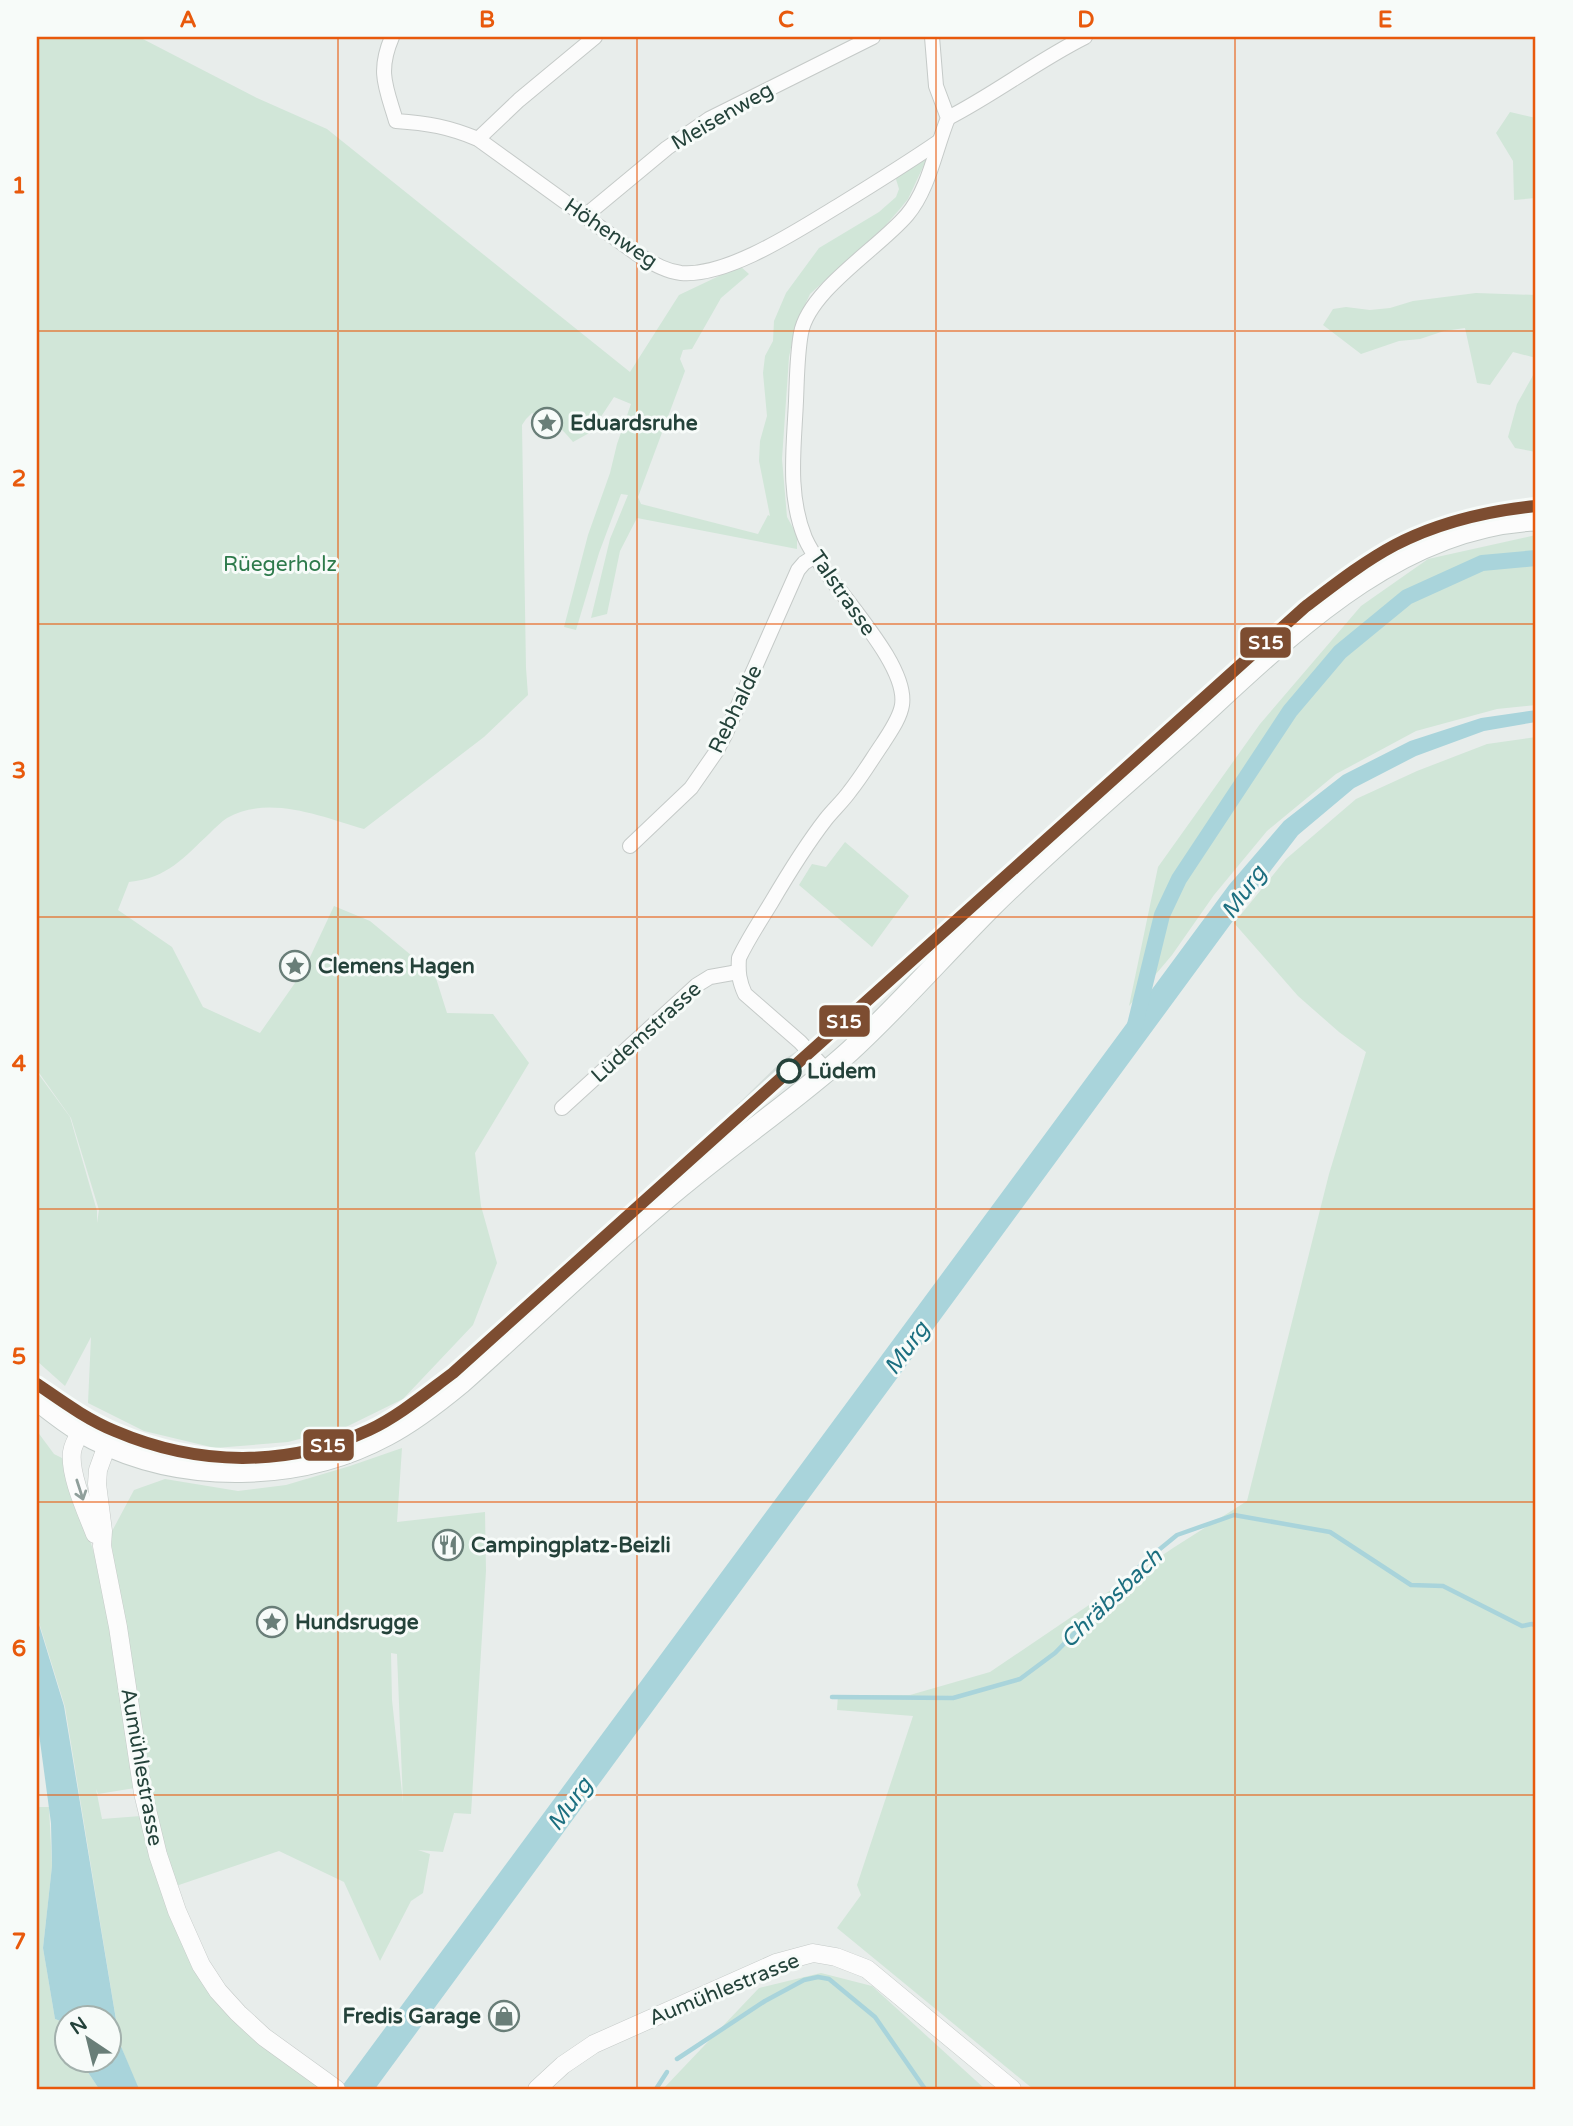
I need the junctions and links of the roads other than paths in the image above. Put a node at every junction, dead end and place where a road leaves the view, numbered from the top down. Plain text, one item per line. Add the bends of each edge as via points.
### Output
1 (392, 37) edge
2 (595, 37) edge
3 (873, 37) edge
4 (932, 37) edge
5 (1085, 37) edge
6 (948, 118) junction
7 (478, 139) junction
8 (939, 142) junction
9 (585, 216) junction
10 (1536, 520) edge
11 (815, 556) junction
12 (630, 846) dead end
13 (738, 972) junction
14 (827, 1071) junction
15 (562, 1108) dead end
16 (37, 1400) edge
17 (81, 1432) junction
18 (107, 1445) junction
19 (102, 1546) junction
20 (336, 2089) edge
21 (537, 2089) edge
22 (1012, 2089) edge

1 - 7 street, Höhenweg via 384,55 383,76 397,121 429,123
2 - 7 street
3 - 9 street, Meisenweg via 709,119
4 - 6 street via 936,86
5 - 6 street
6 - 8 street, Talstrasse
7 - 9 street, Höhenweg
8 - 9 street, Höhenweg via 789,235 735,262 705,271 682,273 660,268
8 - 11 street, Talstrasse via 907,215 834,284 802,330 793,475 800,520
10 - 14 main road via 1490,526 1435,544 1388,566 1331,605 1265,658 1010,888 900,1003
11 - 12 street, Rebhalde via 798,570 726,735 703,772
11 - 13 street, Talstrasse via 875,637 897,675 902,705 857,782 799,856 745,945
13 - 14 street via 745,993
13 - 15 street, Lüdemstrasse via 710,976 697,985
14 - 18 main road via 669,1196 461,1383 387,1435 325,1460 231,1472 157,1461
16 - 17 main road
17 - 18 main road
17 -> 19 street, Aumühlestrasse via 73,1447 73,1468
18 - 19 street, Aumühlestrasse via 97,1470
19 - 20 street, Aumühlestrasse via 142,1793 180,1920 201,1965 238,2013
21 - 22 street, Aumühlestrasse via 594,2044 776,1963 813,1953 836,1956 867,1969

